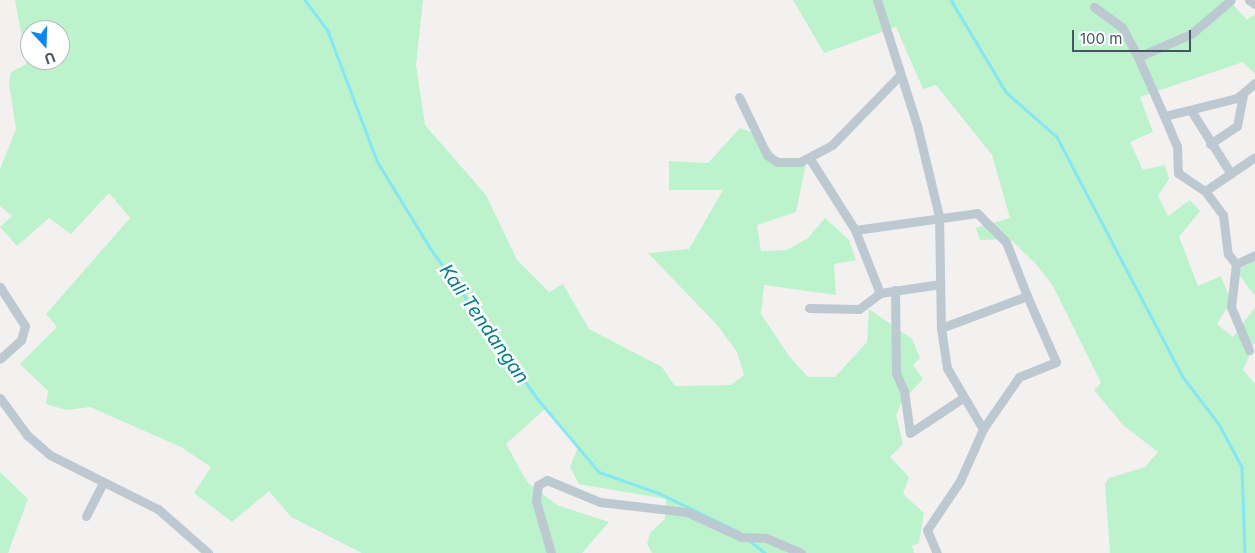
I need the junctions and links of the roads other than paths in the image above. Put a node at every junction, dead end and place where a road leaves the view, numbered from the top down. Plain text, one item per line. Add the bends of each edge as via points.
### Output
1 (877, 0) edge
2 (1232, 0) edge
3 (1249, 0) edge
4 (1255, 4) edge
5 (1094, 7) dead end
6 (1138, 57) junction
7 (900, 76) junction
8 (1255, 84) edge
9 (1243, 94) junction
10 (739, 97) dead end
11 (1192, 112) junction
12 (1164, 116) junction
13 (1210, 144) junction
14 (1255, 157) edge
15 (810, 159) junction
16 (1230, 174) junction
17 (1205, 191) junction
18 (939, 216) junction
19 (854, 230) junction
20 (1255, 255) edge
21 (1236, 264) junction
22 (940, 284) junction
23 (0, 287) edge
24 (895, 290) junction
25 (880, 293) junction
26 (1027, 296) junction
27 (809, 308) dead end
28 (941, 328) junction
29 (1249, 350) dead end
30 (0, 359) edge
31 (0, 398) edge
32 (961, 399) junction
33 (983, 429) junction
34 (102, 484) junction
35 (86, 516) dead end
36 (206, 552) edge
37 (551, 553) edge
38 (801, 553) edge
39 (937, 553) edge

1 - 7 street
2 - 6 street via 1191,34
3 - 4 street
5 - 6 street via 1122,27
6 - 12 street
7 - 15 street via 848,131
7 - 18 street
8 - 9 street
9 - 11 street
9 - 13 street via 1237,126
10 - 15 street via 767,155 786,163
11 - 12 street
11 - 13 street
12 - 17 street via 1177,146 1178,172
13 - 16 street
14 - 16 street
15 - 19 street
16 - 17 street
17 - 21 street via 1223,215 1226,247
18 - 19 street
18 - 22 street
18 - 26 street via 981,215 1008,245
19 - 25 street
20 - 21 street
21 - 29 street via 1231,307
22 - 24 street
22 - 28 street
23 - 30 street via 25,326 21,340
24 - 25 street
24 - 32 street via 896,372 904,391 910,433
25 - 27 street via 859,310
26 - 28 street
26 - 33 street via 1056,363 1019,377
28 - 32 street via 947,368
31 - 34 street via 38,446
32 - 33 street
33 - 39 street via 960,481 927,530
34 - 35 street
34 - 36 street via 158,509
37 - 38 street via 536,501 538,485 547,480 600,502 687,512 745,537 785,543

